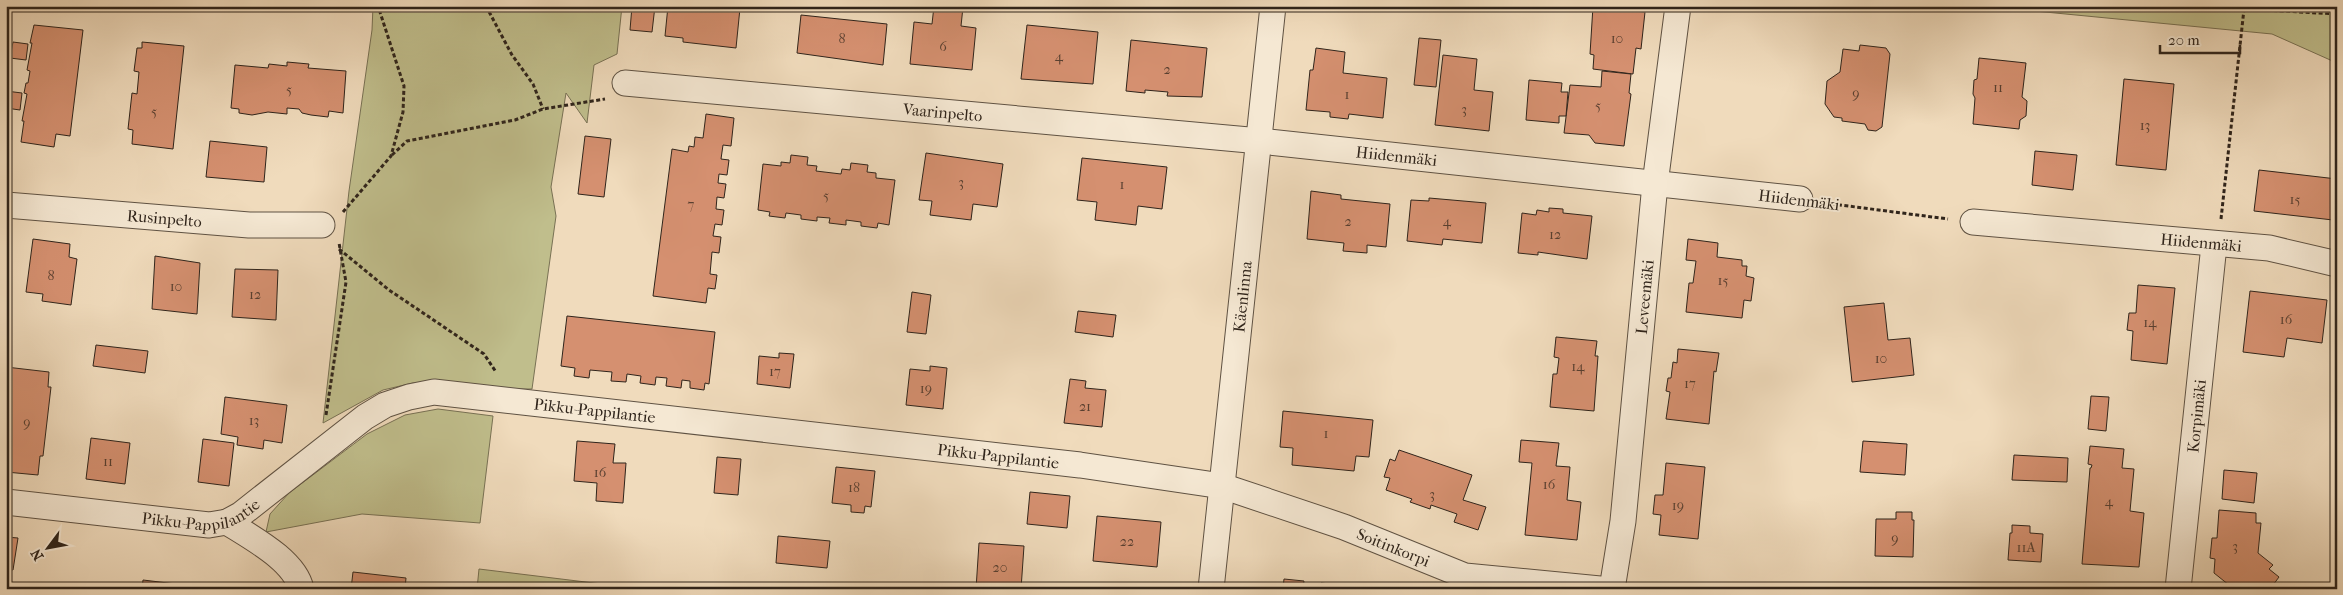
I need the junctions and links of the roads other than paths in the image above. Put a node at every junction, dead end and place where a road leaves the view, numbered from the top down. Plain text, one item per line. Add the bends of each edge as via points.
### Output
1 (1273, 6) edge
2 (1678, 6) edge
3 (625, 83) road end
4 (1260, 141) junction
5 (1655, 184) junction
6 (1800, 199) road end
7 (6, 205) edge
8 (1973, 222) road end
9 (335, 226) road end
10 (2216, 245) junction
11 (2337, 264) edge
12 (1222, 486) junction
13 (6, 502) edge
14 (227, 522) junction
15 (301, 589) edge
16 (1211, 589) edge
17 (1600, 589) edge
18 (1612, 589) edge
19 (2178, 589) edge

1 - 4 street, Käenlinna
2 - 5 street, Leveemäki
3 - 4 street, Vaarinpelto
4 - 5 street, Hiidenmäki
4 - 12 street, Käenlinna
5 - 6 street, Hiidenmäki
5 - 18 street, Leveemäki via 1623,521
7 - 9 street, Rusinpelto via 249,225
8 - 10 street, Hiidenmäki
10 - 11 street, Hiidenmäki via 2269,248
10 - 19 street, Korpimäki
12 - 14 street, Pikku-Pappilantie via 1080,465 434,392 409,396 364,417
12 - 16 street, Käenlinna
12 - 17 street, Soitinkorpi via 1344,527 1465,576
13 - 14 street, Pikku-Pappilantie via 209,525
14 - 15 street via 273,552 299,579

